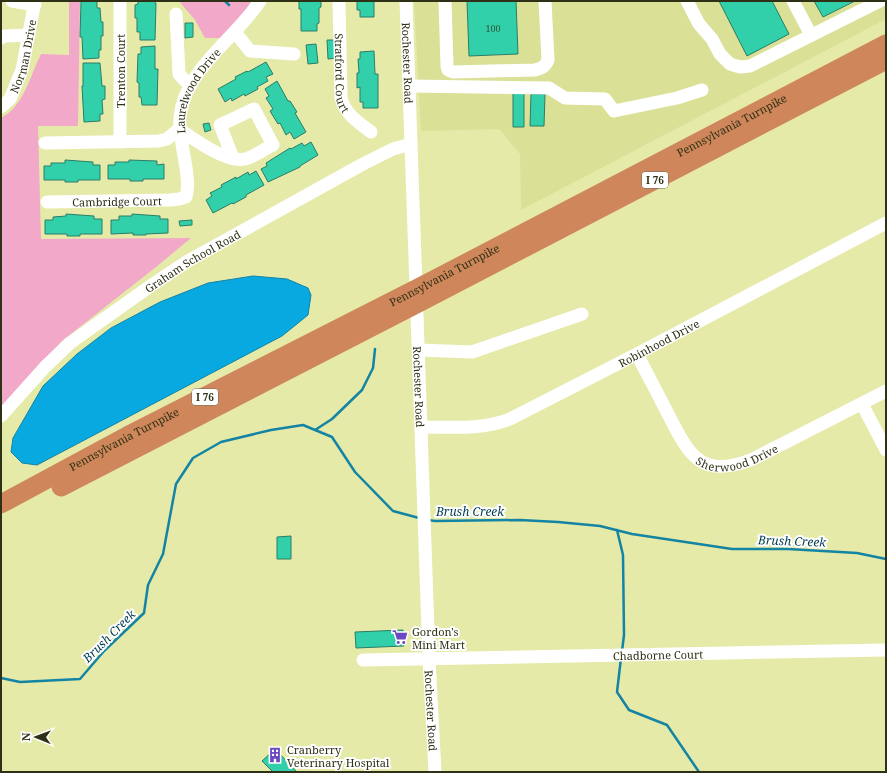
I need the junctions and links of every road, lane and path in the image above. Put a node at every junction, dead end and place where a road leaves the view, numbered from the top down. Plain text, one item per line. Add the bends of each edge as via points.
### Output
1 (12, 1) edge
2 (120, 1) edge
3 (260, 1) edge
4 (339, 1) edge
5 (406, 1) edge
6 (445, 1) edge
7 (545, 1) edge
8 (688, 1) edge
9 (793, 1) edge
10 (880, 1) edge
11 (35, 3) edge
12 (176, 14) dead end
13 (235, 32) junction
14 (29, 35) junction
15 (811, 35) junction
16 (1, 38) edge
17 (886, 44) edge
18 (294, 54) dead end
19 (886, 60) edge
20 (190, 86) junction
21 (410, 86) junction
22 (702, 90) dead end
23 (1, 107) edge
24 (179, 129) junction
25 (370, 132) dead end
26 (120, 142) junction
27 (45, 143) dead end
28 (411, 144) junction
29 (233, 158) junction
30 (186, 197) joint
31 (47, 202) dead end
32 (886, 224) edge
33 (417, 296) junction
34 (582, 314) dead end
35 (419, 350) junction
36 (637, 354) junction
37 (886, 391) edge
38 (862, 404) junction
39 (1, 416) edge
40 (421, 427) junction
41 (886, 450) edge
42 (1, 504) edge
43 (1, 518) edge
44 (886, 650) edge
45 (429, 659) junction
46 (363, 660) dead end
47 (435, 772) edge

1 - 11 street
2 - 26 street, Trenton Court
3 - 13 street, Laurelwood Drive
4 - 25 street, Stratford Court via 341,98 347,112
5 - 21 street, Rochester Road
6 - 7 street via 446,66 453,72 535,70 546,65 548,60
8 - 15 street via 699,24 712,39 720,54 730,64 740,67 750,66
9 - 15 street
10 - 15 street
11 - 14 street, Norman Drive
12 - 20 street via 179,74
13 - 18 street via 250,51
13 - 20 street, Laurelwood Drive via 208,60
14 - 16 street
14 - 23 street, Norman Drive via 22,70 14,92
17 - 33 highway, Pennsylvania Turnpike / I 76
19 - 33 highway, Pennsylvania Turnpike / I 76
20 - 24 street, Laurelwood Drive via 180,109
21 - 22 street via 549,88 565,98 605,99 614,111
21 - 28 street, Rochester Road
24 - 26 street via 167,139 159,141
24 - 29 street via 208,148
24 - 30 street, Laurelwood Drive via 188,184
26 - 27 street
28 - 35 street, Rochester Road
28 - 39 street, Graham School Road via 393,149 363,164 155,283 70,342
29 - 29 street via 247,159 273,145 254,109 220,125
30 - 31 street, Cambridge Court via 170,200
32 - 36 street, Robinhood Drive
33 - 42 highway, Pennsylvania Turnpike / I 76 via 127,436
33 - 43 highway, Pennsylvania Turnpike / I 76
34 - 35 street via 472,352
35 - 40 street, Rochester Road
36 - 38 street, Sherwood Drive via 684,445 699,460 718,467 730,467 753,459
36 - 40 street, Robinhood Drive via 496,424
37 - 38 street, Sherwood Drive
38 - 41 street
40 - 45 street, Rochester Road
44 - 45 street, Chadborne Court
45 - 46 street, Chadborne Court
45 - 47 street, Rochester Road

